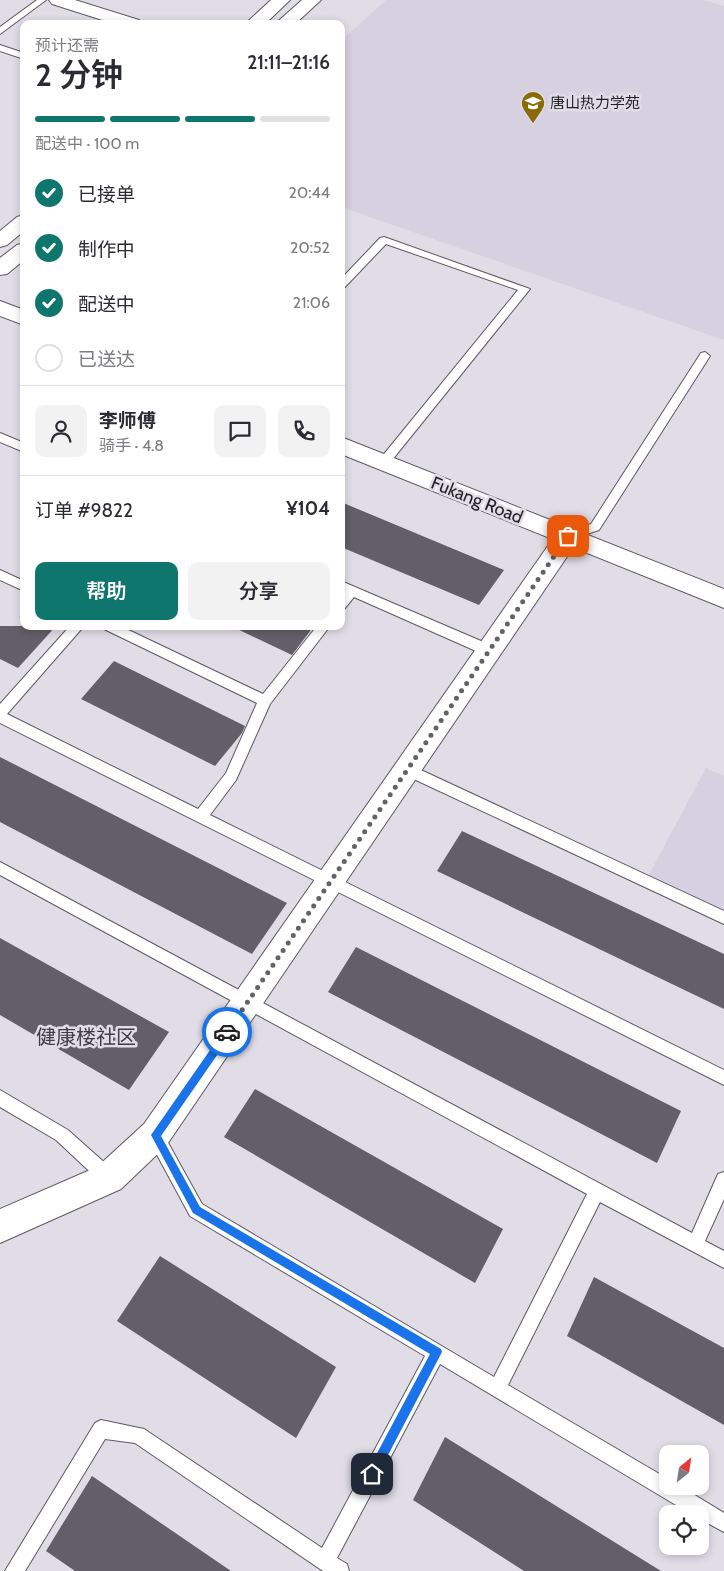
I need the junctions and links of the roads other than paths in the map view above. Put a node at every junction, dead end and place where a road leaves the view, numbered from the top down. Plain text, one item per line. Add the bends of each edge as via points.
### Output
1 (42, 0) edge
2 (281, 0) edge
3 (312, 0) edge
4 (62, 1) edge
5 (121, 20) edge
6 (258, 20) edge
7 (289, 20) edge
8 (0, 31) edge
9 (0, 48) edge
10 (20, 55) edge
11 (20, 224) edge
12 (0, 241) edge
13 (20, 252) edge
14 (0, 269) edge
15 (345, 281) edge
16 (0, 308) edge
17 (20, 316) edge
18 (705, 356) dead end
19 (0, 437) edge
20 (20, 446) edge
21 (345, 447) edge
22 (384, 462) junction
23 (568, 536) junction
24 (0, 575) edge
25 (20, 584) edge
26 (347, 589) edge
27 (724, 599) edge
28 (74, 630) edge
29 (116, 630) edge
30 (321, 630) edge
31 (490, 651) junction
32 (265, 701) junction
33 (0, 713) edge
34 (0, 717) edge
35 (408, 770) junction
36 (200, 817) junction
37 (0, 868) edge
38 (331, 882) junction
39 (724, 918) edge
40 (248, 1003) junction
41 (724, 1078) edge
42 (0, 1098) edge
43 (155, 1135) junction
44 (109, 1178) junction
45 (724, 1180) edge
46 (597, 1191) junction
47 (0, 1226) edge
48 (696, 1245) junction
49 (724, 1260) edge
50 (437, 1352) junction
51 (498, 1389) junction
52 (724, 1523) edge
53 (333, 1566) edge
54 (14, 1571) edge

1 - 8 lane
2 - 6 street
3 - 7 street
4 - 5 street
9 - 10 lane
11 - 12 street
13 - 14 street
15 - 22 lane via 384,240 526,289
16 - 17 street
18 - 23 lane via 595,528
19 - 20 lane
21 - 22 street, Fukang Road
22 - 23 street, Fukang Road
23 - 27 street, Fukang Road
23 - 31 street
24 - 25 lane
26 - 31 lane
28 - 33 lane
29 - 32 lane
30 - 32 lane
31 - 35 street
32 - 36 lane via 231,776
34 - 36 lane
35 - 38 street
35 - 39 lane
36 - 38 lane
37 - 40 lane
38 - 40 street
38 - 41 lane
40 - 43 street
40 - 46 lane
42 - 44 lane via 62,1135
43 - 44 street
43 - 50 lane via 196,1210
44 - 47 street
45 - 48 lane
46 - 48 lane
46 - 51 lane
48 - 49 lane
50 - 51 lane
50 - 53 lane
51 - 52 lane
53 - 54 lane via 138,1436 101,1429

